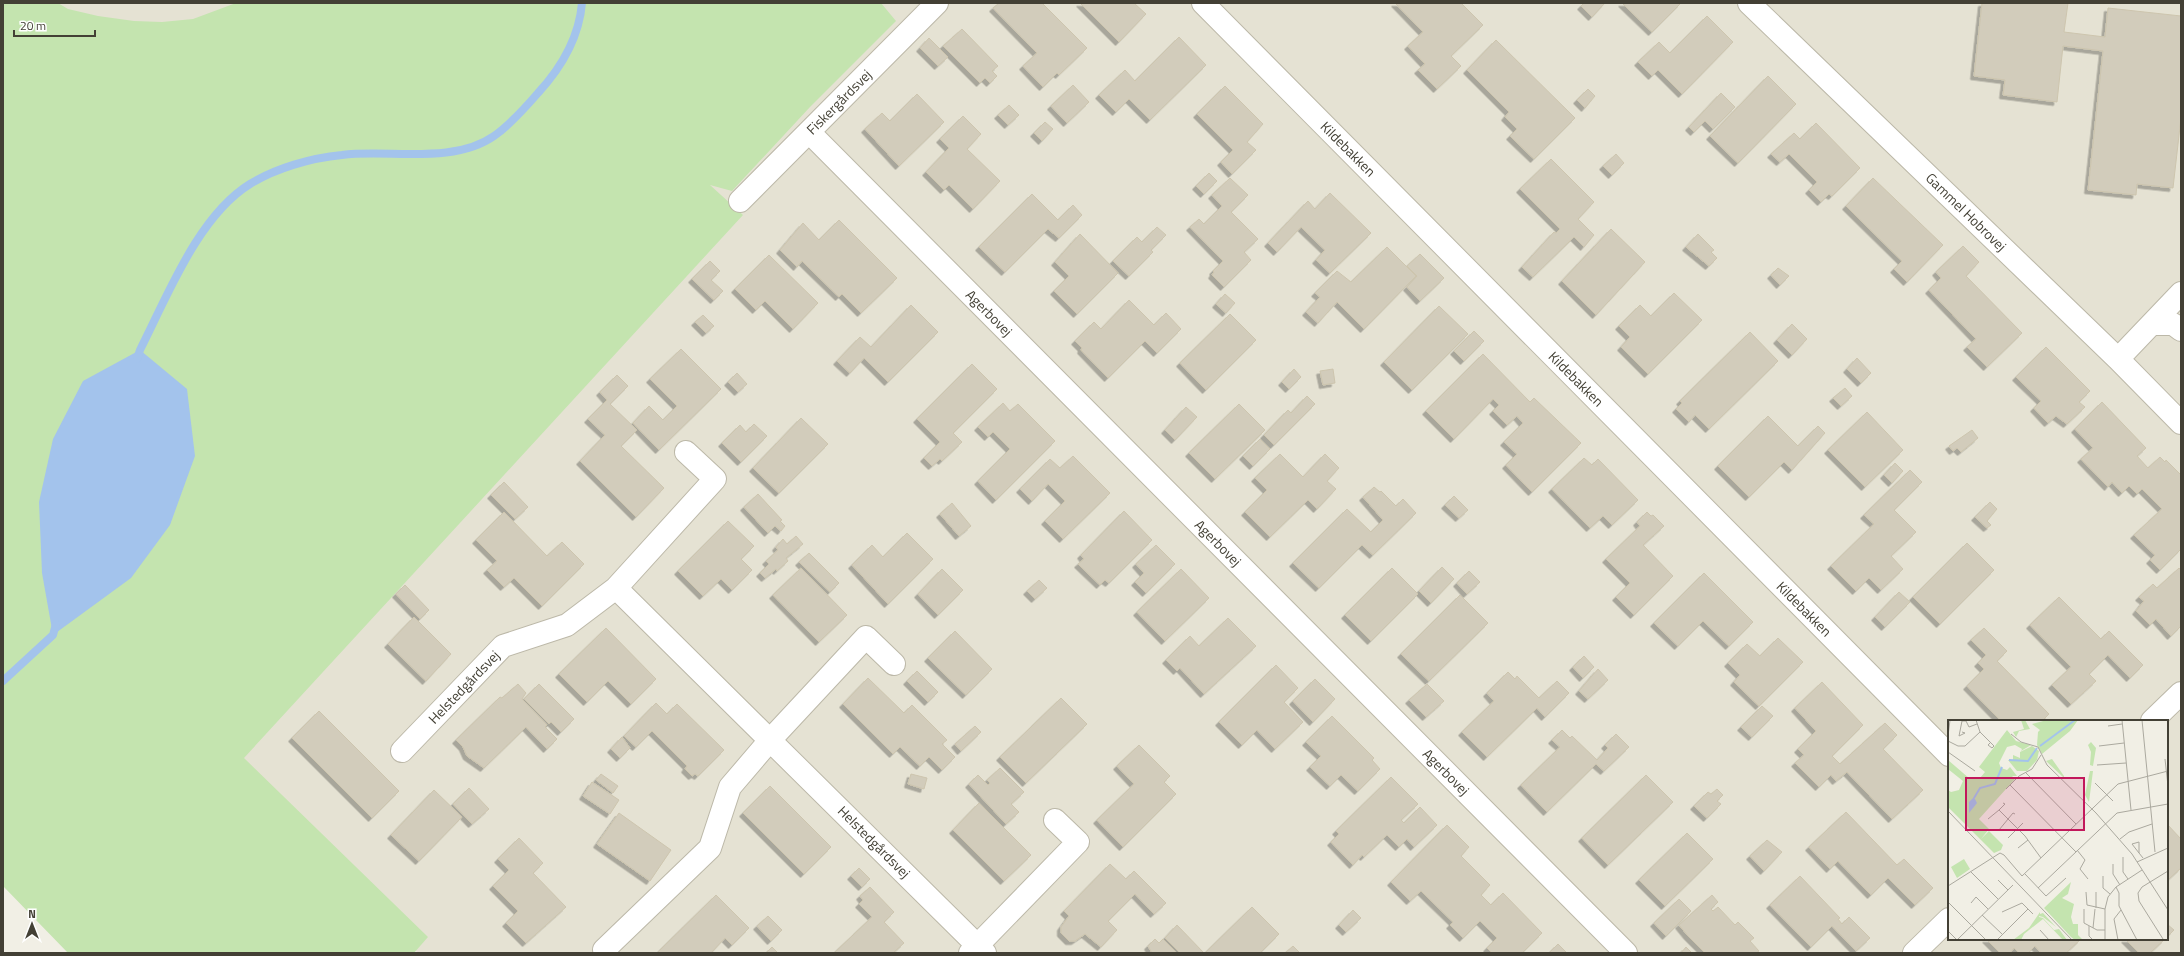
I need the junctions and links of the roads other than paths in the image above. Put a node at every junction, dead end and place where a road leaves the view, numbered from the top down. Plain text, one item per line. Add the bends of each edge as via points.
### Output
1 (937, 3) edge
2 (1203, 3) edge
3 (1749, 3) edge
4 (809, 132) junction
5 (740, 201) dead end
6 (2181, 293) edge
7 (2152, 324) junction
8 (2181, 330) edge
9 (2118, 359) junction
10 (2181, 423) edge
11 (686, 452) dead end
12 (616, 588) junction
13 (894, 664) dead end
14 (2181, 692) edge
15 (2153, 720) edge
16 (771, 739) junction
17 (402, 751) dead end
18 (1948, 754) edge
19 (1055, 820) dead end
20 (1948, 920) edge
21 (604, 950) dead end
22 (978, 950) edge
23 (1626, 953) edge
24 (1914, 953) edge

1 - 4 street, Fiskergårdsvej
2 - 18 street, Kildebakken
3 - 9 street, Gammel Hobrovej
4 - 5 street, Fiskergårdsvej
4 - 23 street, Agerbovej
6 - 7 street
7 - 8 street via 2173,324
7 - 9 street
9 - 10 street, Gammel Hobrovej
11 - 12 street, Helstedgårdsvej via 714,479
12 - 16 street, Helstedgårdsvej
12 - 17 street, Helstedgårdsvej via 567,625 503,646
13 - 16 street via 866,637
14 - 15 street
16 - 21 street via 730,787 710,848
16 - 22 street, Helstedgårdsvej
19 - 22 street, Helstedgårdsvej via 1078,842
20 - 24 street

